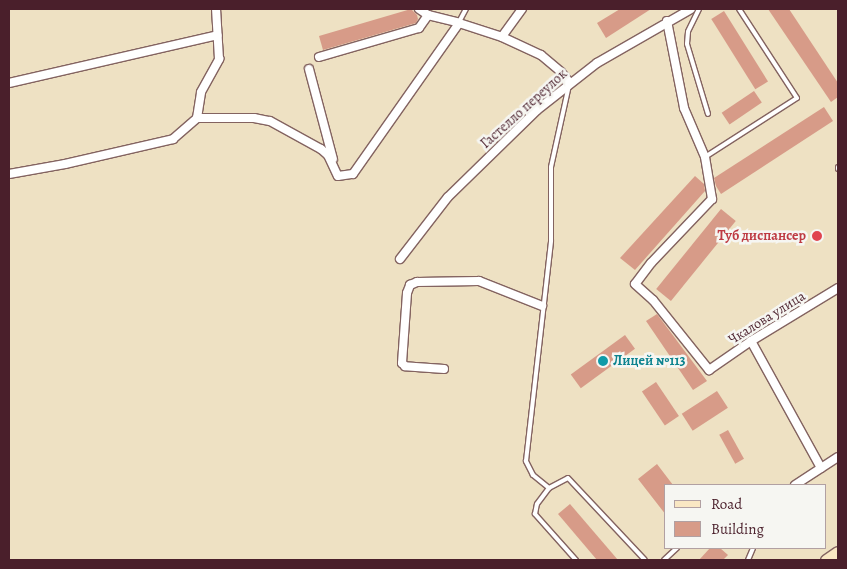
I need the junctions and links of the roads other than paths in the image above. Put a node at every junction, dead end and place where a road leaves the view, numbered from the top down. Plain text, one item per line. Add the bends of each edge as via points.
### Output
1 (216, 9) edge
2 (418, 9) edge
3 (466, 9) edge
4 (522, 9) edge
5 (692, 9) edge
6 (699, 9) edge
7 (739, 9) edge
8 (428, 15) junction
9 (667, 21) junction
10 (459, 23) junction
11 (218, 35) junction
12 (502, 37) junction
13 (320, 57) dead end
14 (309, 69) dead end
15 (9, 83) edge
16 (570, 83) junction
17 (708, 114) dead end
18 (197, 118) junction
19 (705, 158) junction
20 (9, 174) edge
21 (338, 176) junction
22 (400, 259) dead end
23 (838, 288) edge
24 (542, 306) junction
25 (751, 341) junction
26 (444, 369) dead end
27 (838, 457) edge
28 (821, 468) junction
29 (797, 484) edge
30 (549, 488) junction
31 (676, 549) edge
32 (838, 552) edge
33 (576, 560) edge
34 (645, 560) edge
35 (664, 560) edge
36 (826, 560) edge

1 - 11 street
2 - 8 street
3 - 10 lane
4 - 12 street
5 - 9 street, Гастелло переулок
6 - 17 lane via 688,32 687,44
7 - 19 lane via 797,98
8 - 10 street
8 - 13 street via 419,28
9 - 16 street, Гастелло переулок
9 - 19 street via 684,108
10 - 12 street
10 - 21 street via 353,174
11 - 15 street
11 - 18 street via 220,59 201,92
12 - 16 street via 542,55
14 - 21 street
16 - 22 street, Гастелло переулок via 530,116 448,197
16 - 24 lane via 551,167 551,240
18 - 20 street via 172,139
18 - 21 street via 270,121 321,149 328,155
19 - 25 street, Чкалова улица via 712,198 635,284 653,300 710,370
23 - 25 street, Чкалова улица
24 - 26 street via 480,281 417,282 410,285 402,363 405,366
24 - 30 lane via 526,461 533,475
25 - 28 street
27 - 28 street
28 - 29 street
30 - 33 lane via 537,504 535,514
30 - 34 lane via 568,478
31 - 35 lane
32 - 36 street

